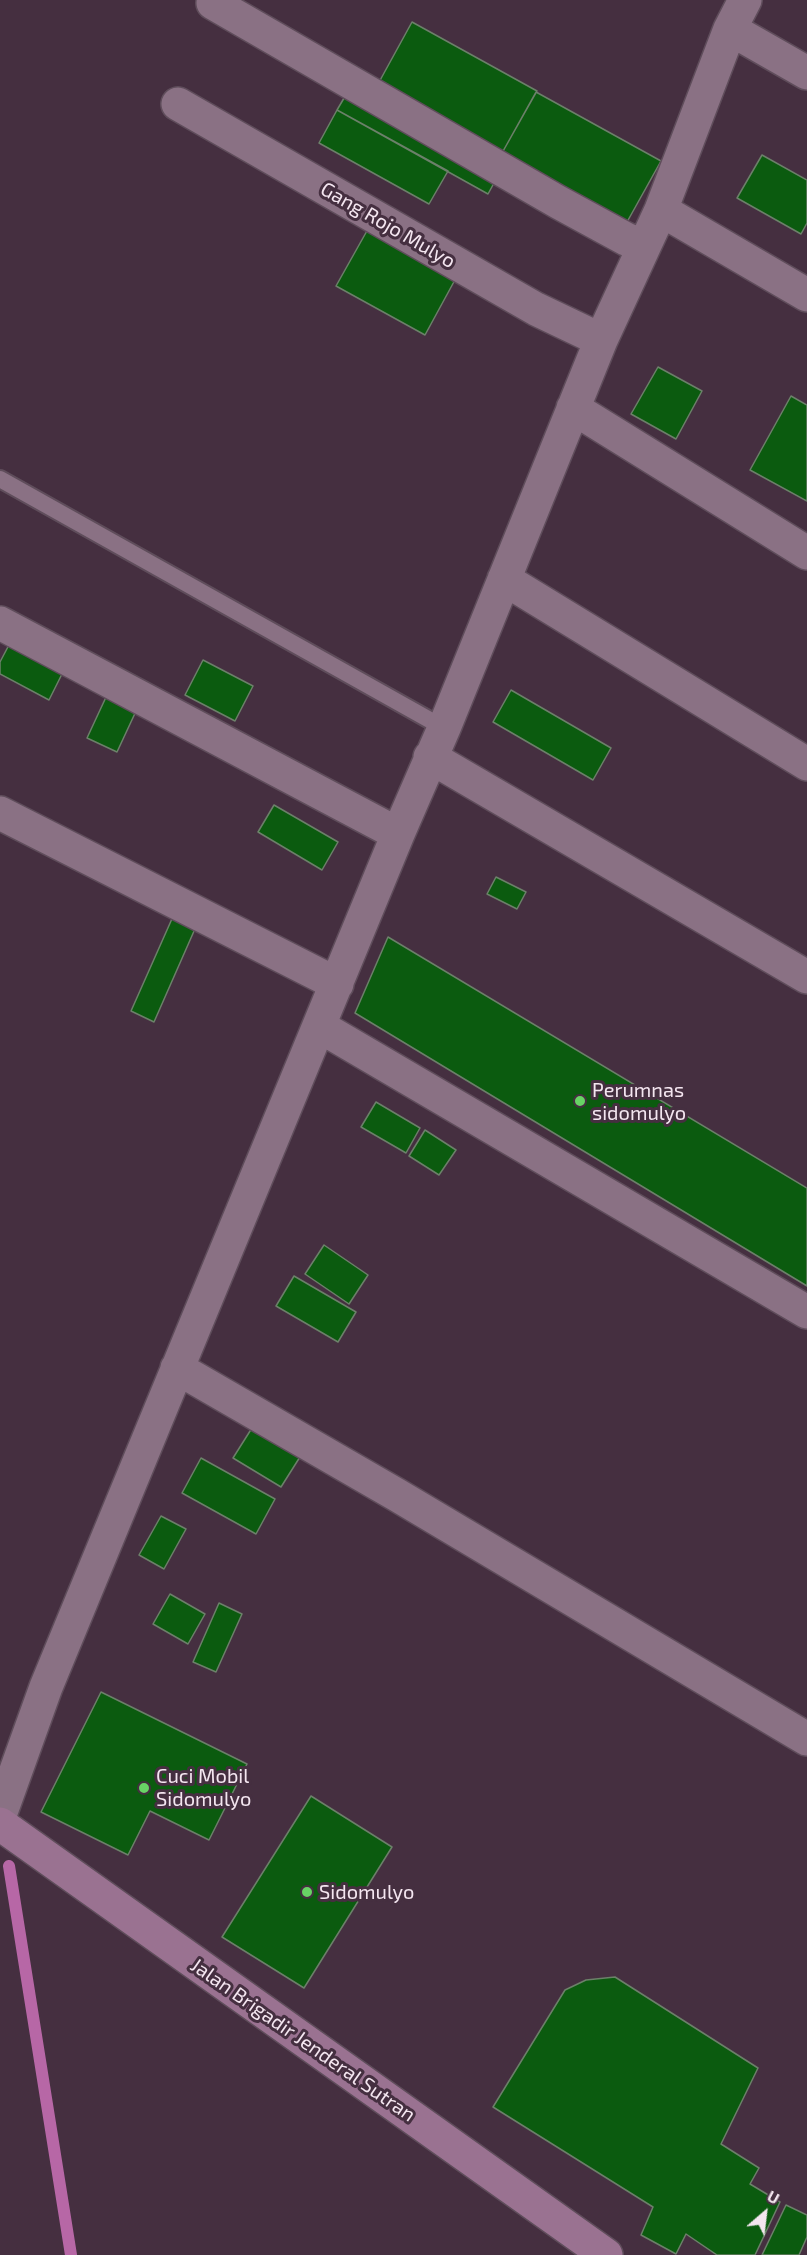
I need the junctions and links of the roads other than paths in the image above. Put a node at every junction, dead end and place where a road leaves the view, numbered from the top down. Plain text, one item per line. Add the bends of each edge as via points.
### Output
1 (745, 0) edge
2 (213, 3) dead end
3 (730, 29) junction
4 (807, 73) edge
5 (178, 104) dead end
6 (661, 210) junction
7 (634, 242) junction
8 (807, 294) edge
9 (595, 338) junction
10 (573, 408) junction
11 (0, 479) edge
12 (807, 553) edge
13 (504, 579) junction
14 (0, 623) edge
15 (434, 723) junction
16 (430, 757) junction
17 (807, 764) edge
18 (0, 813) edge
19 (398, 834) junction
20 (807, 977) edge
21 (328, 980) junction
22 (319, 1026) junction
23 (807, 1312) edge
24 (177, 1368) junction
25 (807, 1739) edge
26 (0, 1815) edge
27 (0, 1824) edge
28 (606, 2255) edge

1 - 3 street
2 - 7 street
3 - 4 street
3 - 6 street
5 - 9 street, Gang Rojo Mulyo via 536,309
6 - 7 street
6 - 8 street
7 - 9 street
9 - 10 street
10 - 12 street
10 - 13 street
11 - 15 lane
13 - 15 street
13 - 17 street
14 - 19 street
15 - 16 street
16 - 19 street
16 - 20 street
18 - 21 street
19 - 21 street
21 - 22 street
22 - 23 street
22 - 24 street
24 - 25 street
24 - 26 street via 46,1687
27 - 28 main road, Jalan Brigadir Jenderal Sutran

